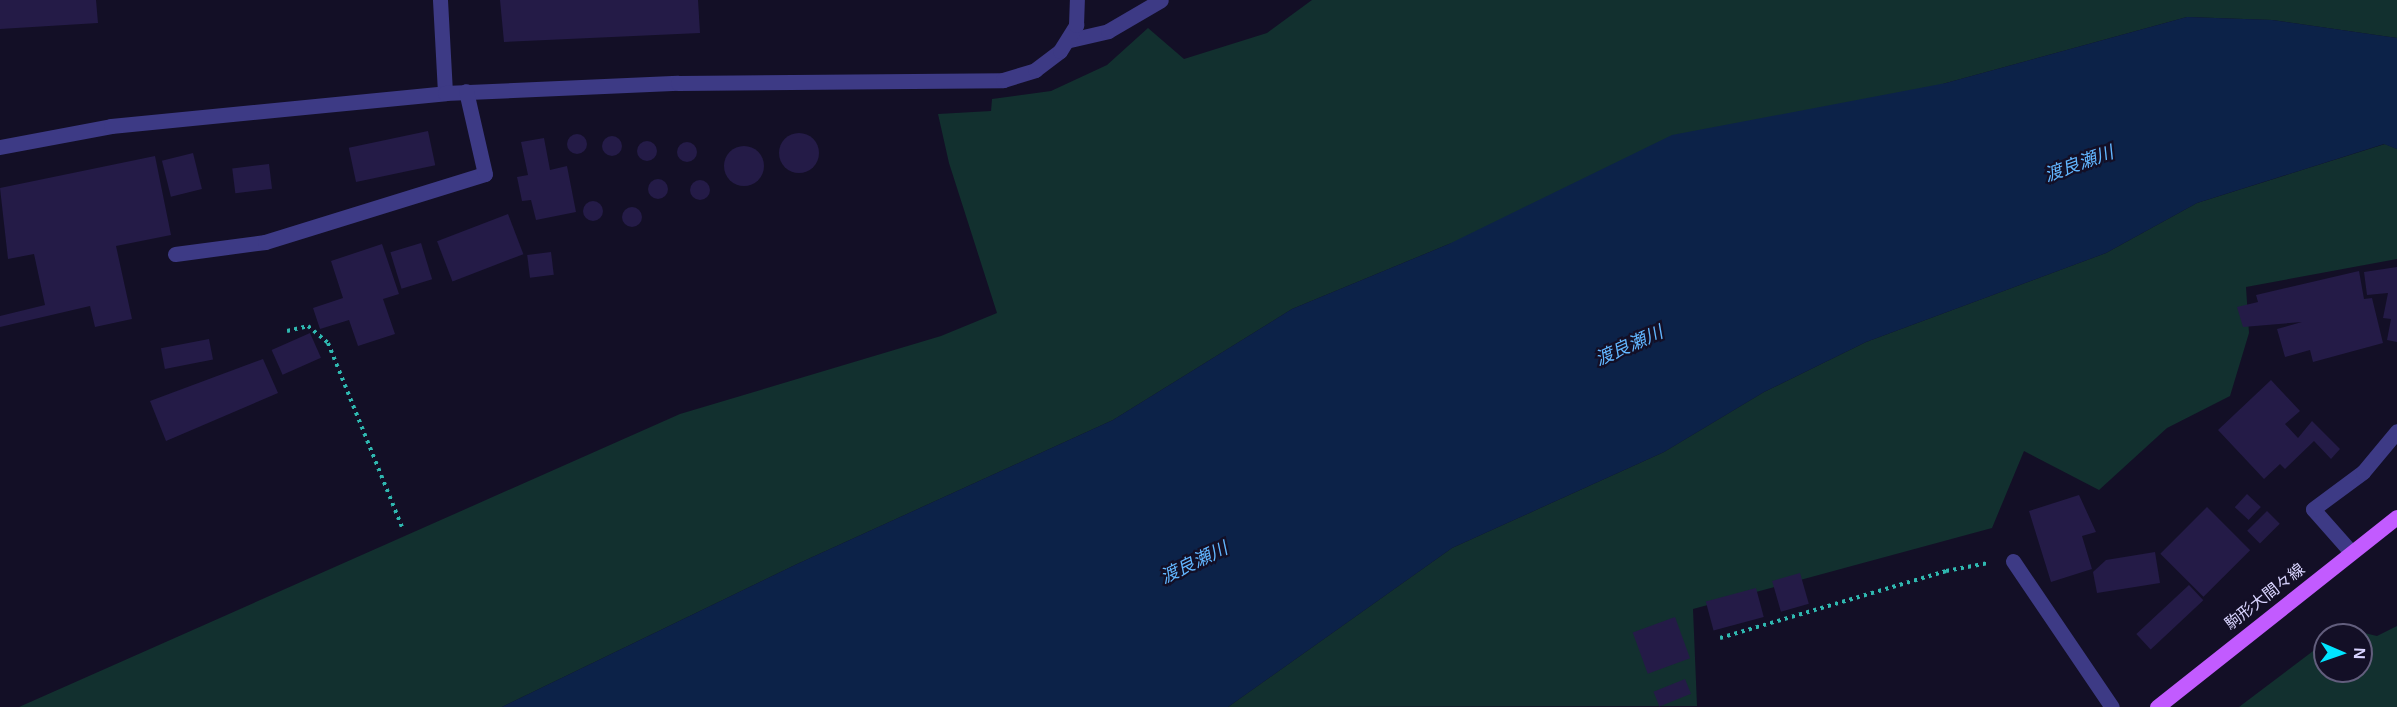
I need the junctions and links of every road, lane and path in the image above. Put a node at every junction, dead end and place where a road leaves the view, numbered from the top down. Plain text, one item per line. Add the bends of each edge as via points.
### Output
1 (440, 0) edge
2 (1077, 0) edge
3 (1161, 0) edge
4 (1070, 40) junction
5 (466, 91) junction
6 (446, 93) junction
7 (0, 147) edge
8 (175, 255) dead end
9 (287, 331) dead end
10 (2397, 431) edge
11 (2397, 517) edge
12 (402, 527) dead end
13 (2351, 552) junction
14 (2013, 561) joint
15 (1720, 638) dead end
16 (2112, 707) edge
17 (2157, 707) edge

1 - 6 street
2 - 4 street via 1078,13
3 - 4 street via 1115,28
4 - 5 street via 1035,70 1003,80 678,83
5 - 6 street
5 - 8 street via 485,174 265,242
6 - 7 street via 123,124
9 - 12 path via 308,327 328,343
10 - 13 street via 2362,472 2313,508
11 - 13 main road, 駒形大間々線
13 - 17 main road, 駒形大間々線
14 - 15 path via 1946,571
14 - 16 street

